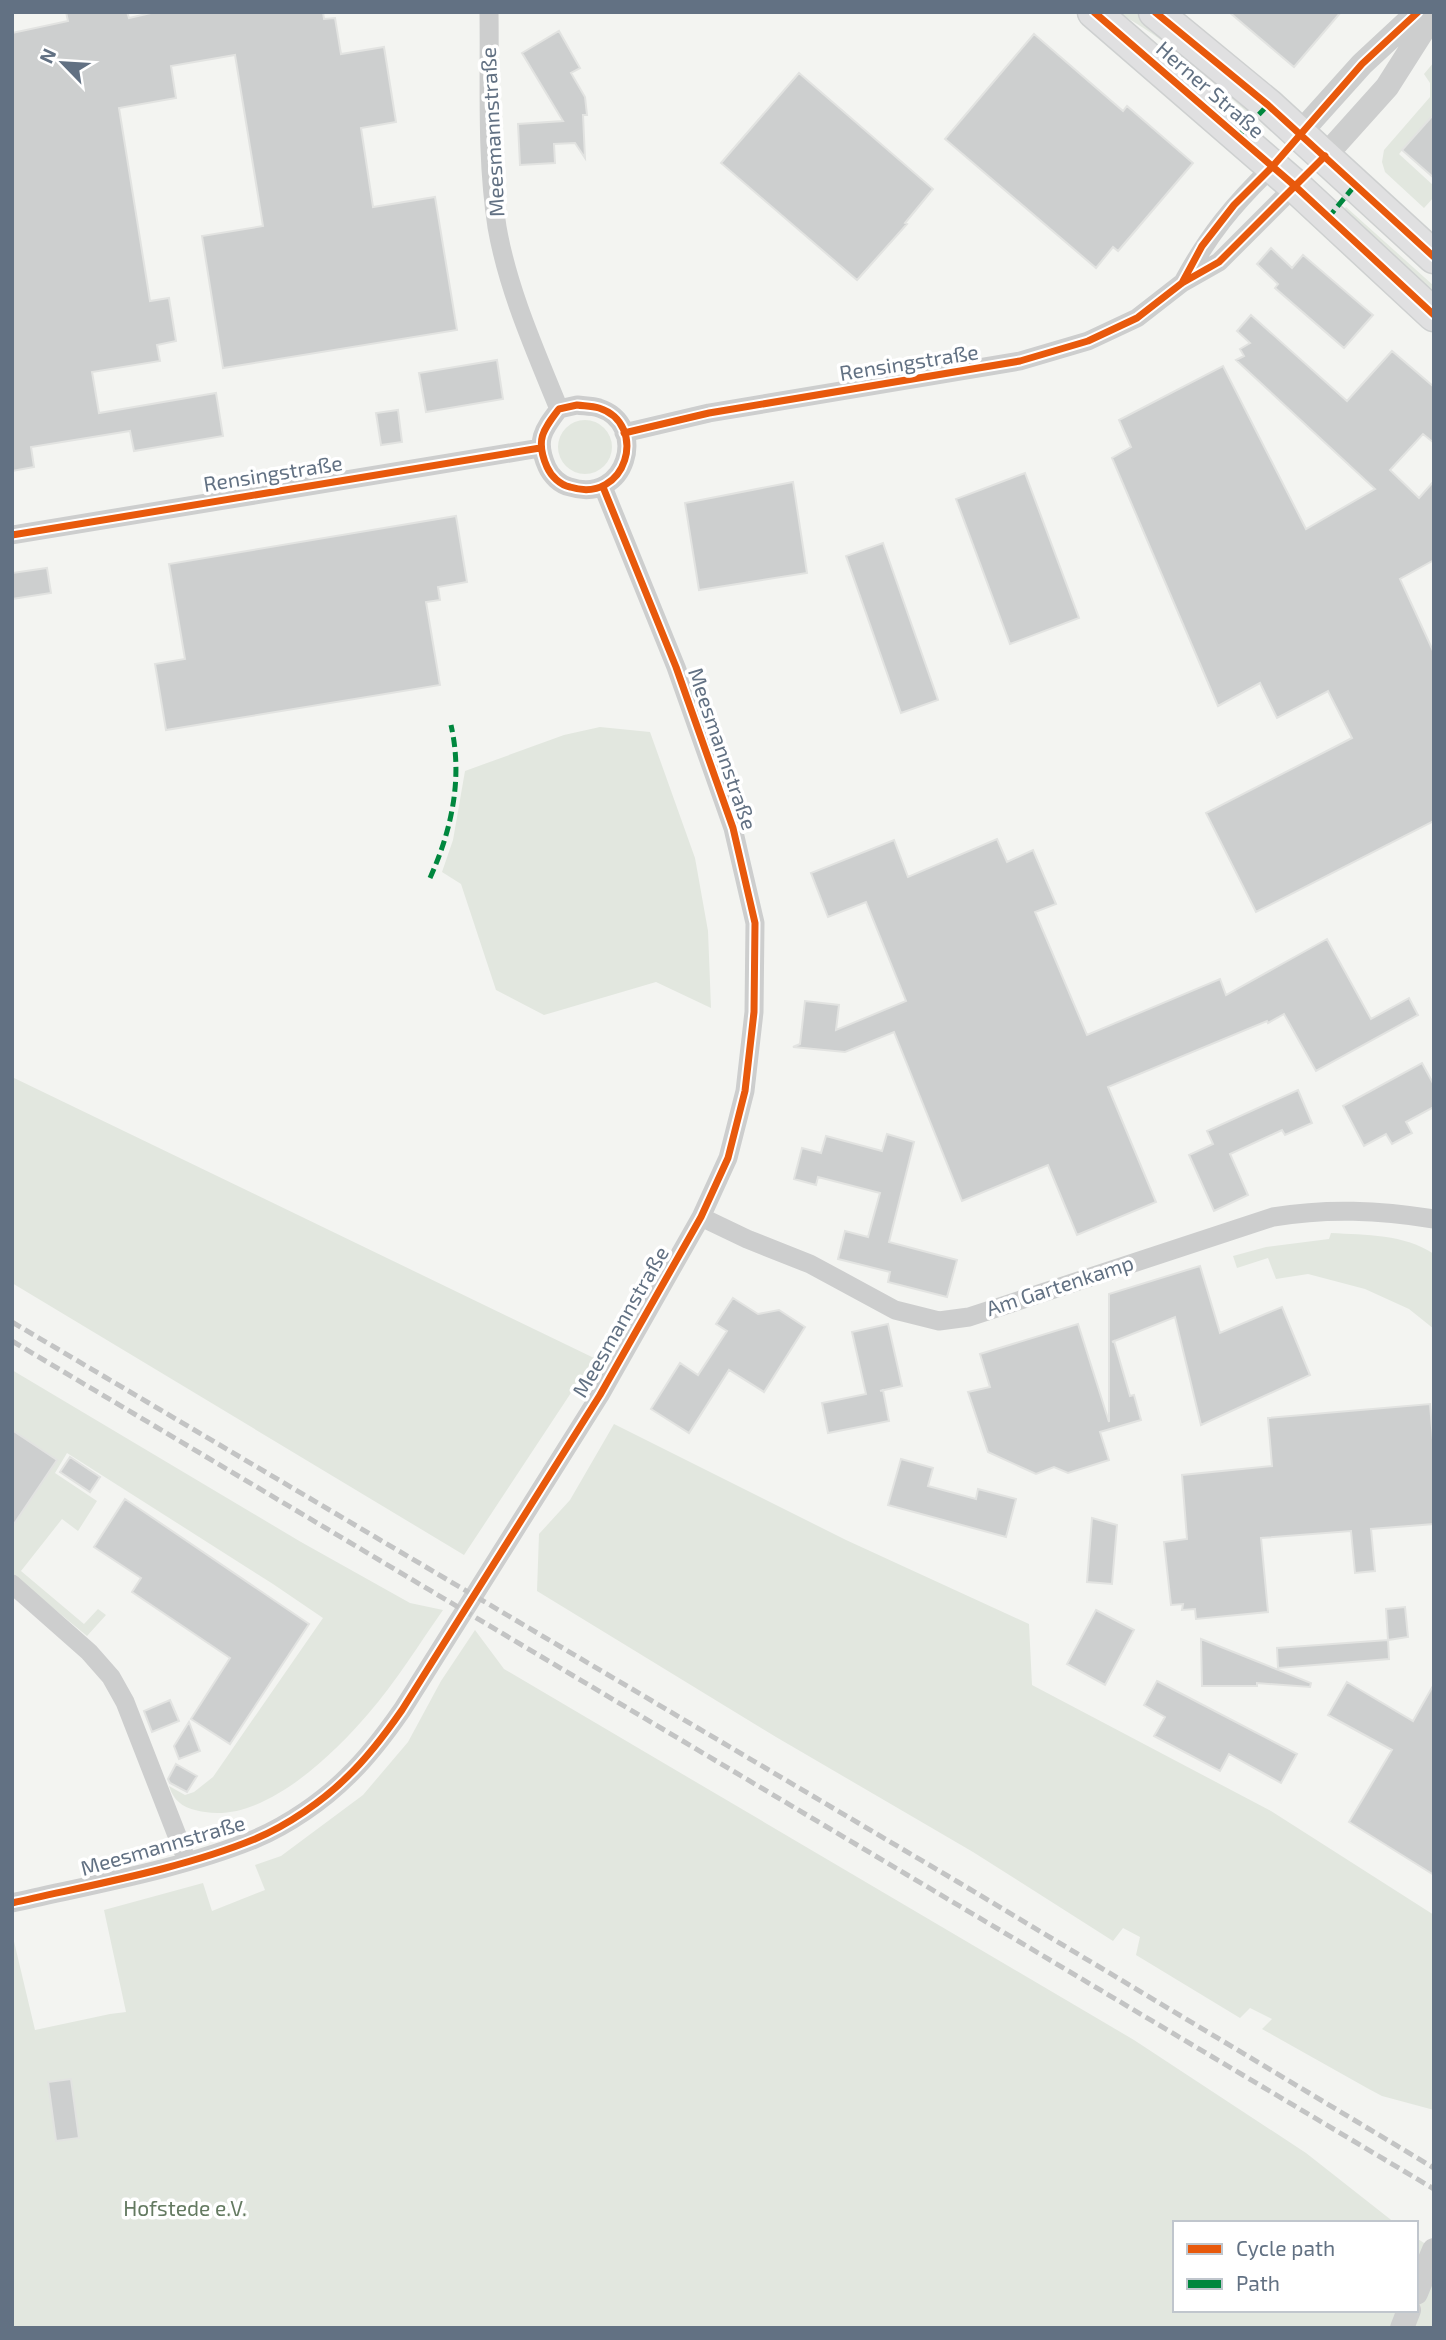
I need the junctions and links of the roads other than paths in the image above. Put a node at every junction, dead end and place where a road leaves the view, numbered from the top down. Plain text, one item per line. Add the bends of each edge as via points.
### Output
1 (489, 12) edge
2 (1094, 12) edge
3 (1155, 12) edge
4 (1418, 12) edge
5 (1434, 13) edge
6 (1300, 133) junction
7 (1325, 156) junction
8 (1283, 176) junction
9 (1434, 257) edge
10 (1182, 283) junction
11 (1434, 315) edge
12 (559, 409) junction
13 (624, 433) junction
14 (540, 448) junction
15 (603, 487) junction
16 (12, 535) edge
17 (701, 1217) junction
18 (1434, 1219) edge
19 (12, 1584) edge
20 (187, 1861) junction
21 (12, 1903) edge
22 (1434, 2250) edge
23 (1418, 2288) edge

1 - 12 street, Meesmannstraße via 491,182 498,229 526,331
2 - 8 main road, Herner Straße
3 - 6 main road, Herner Straße
4 - 6 street via 1362,64
5 - 7 street via 1387,87
6 - 7 main road, Herner Straße
6 - 8 main road, Herner Straße
7 - 8 main road
7 - 9 main road, Herner Straße
8 - 10 street, Rensingstraße via 1219,262
8 - 10 street, Rensingstraße via 1234,205 1202,246
8 - 11 main road, Herner Straße
10 - 13 street, Rensingstraße via 1137,318 1110,332 1020,361 709,413
12 - 13 street via 577,405 600,408 615,418
12 - 14 street via 542,435
13 - 15 street via 625,464
14 - 15 street via 548,470 562,485 582,491
14 - 16 street, Rensingstraße
15 - 17 street, Meesmannstraße via 676,667 733,828 755,923 754,1012 746,1091 728,1158
17 - 18 street, Am Gartenkamp via 810,1264 895,1310 939,1321 969,1317 1273,1217 1352,1210
17 - 20 street, Meesmannstraße via 600,1395 377,1745 348,1777 284,1823 256,1838
19 - 20 street, Meesmannstraße via 111,1677
20 - 21 street, Meesmannstraße
22 - 23 street

